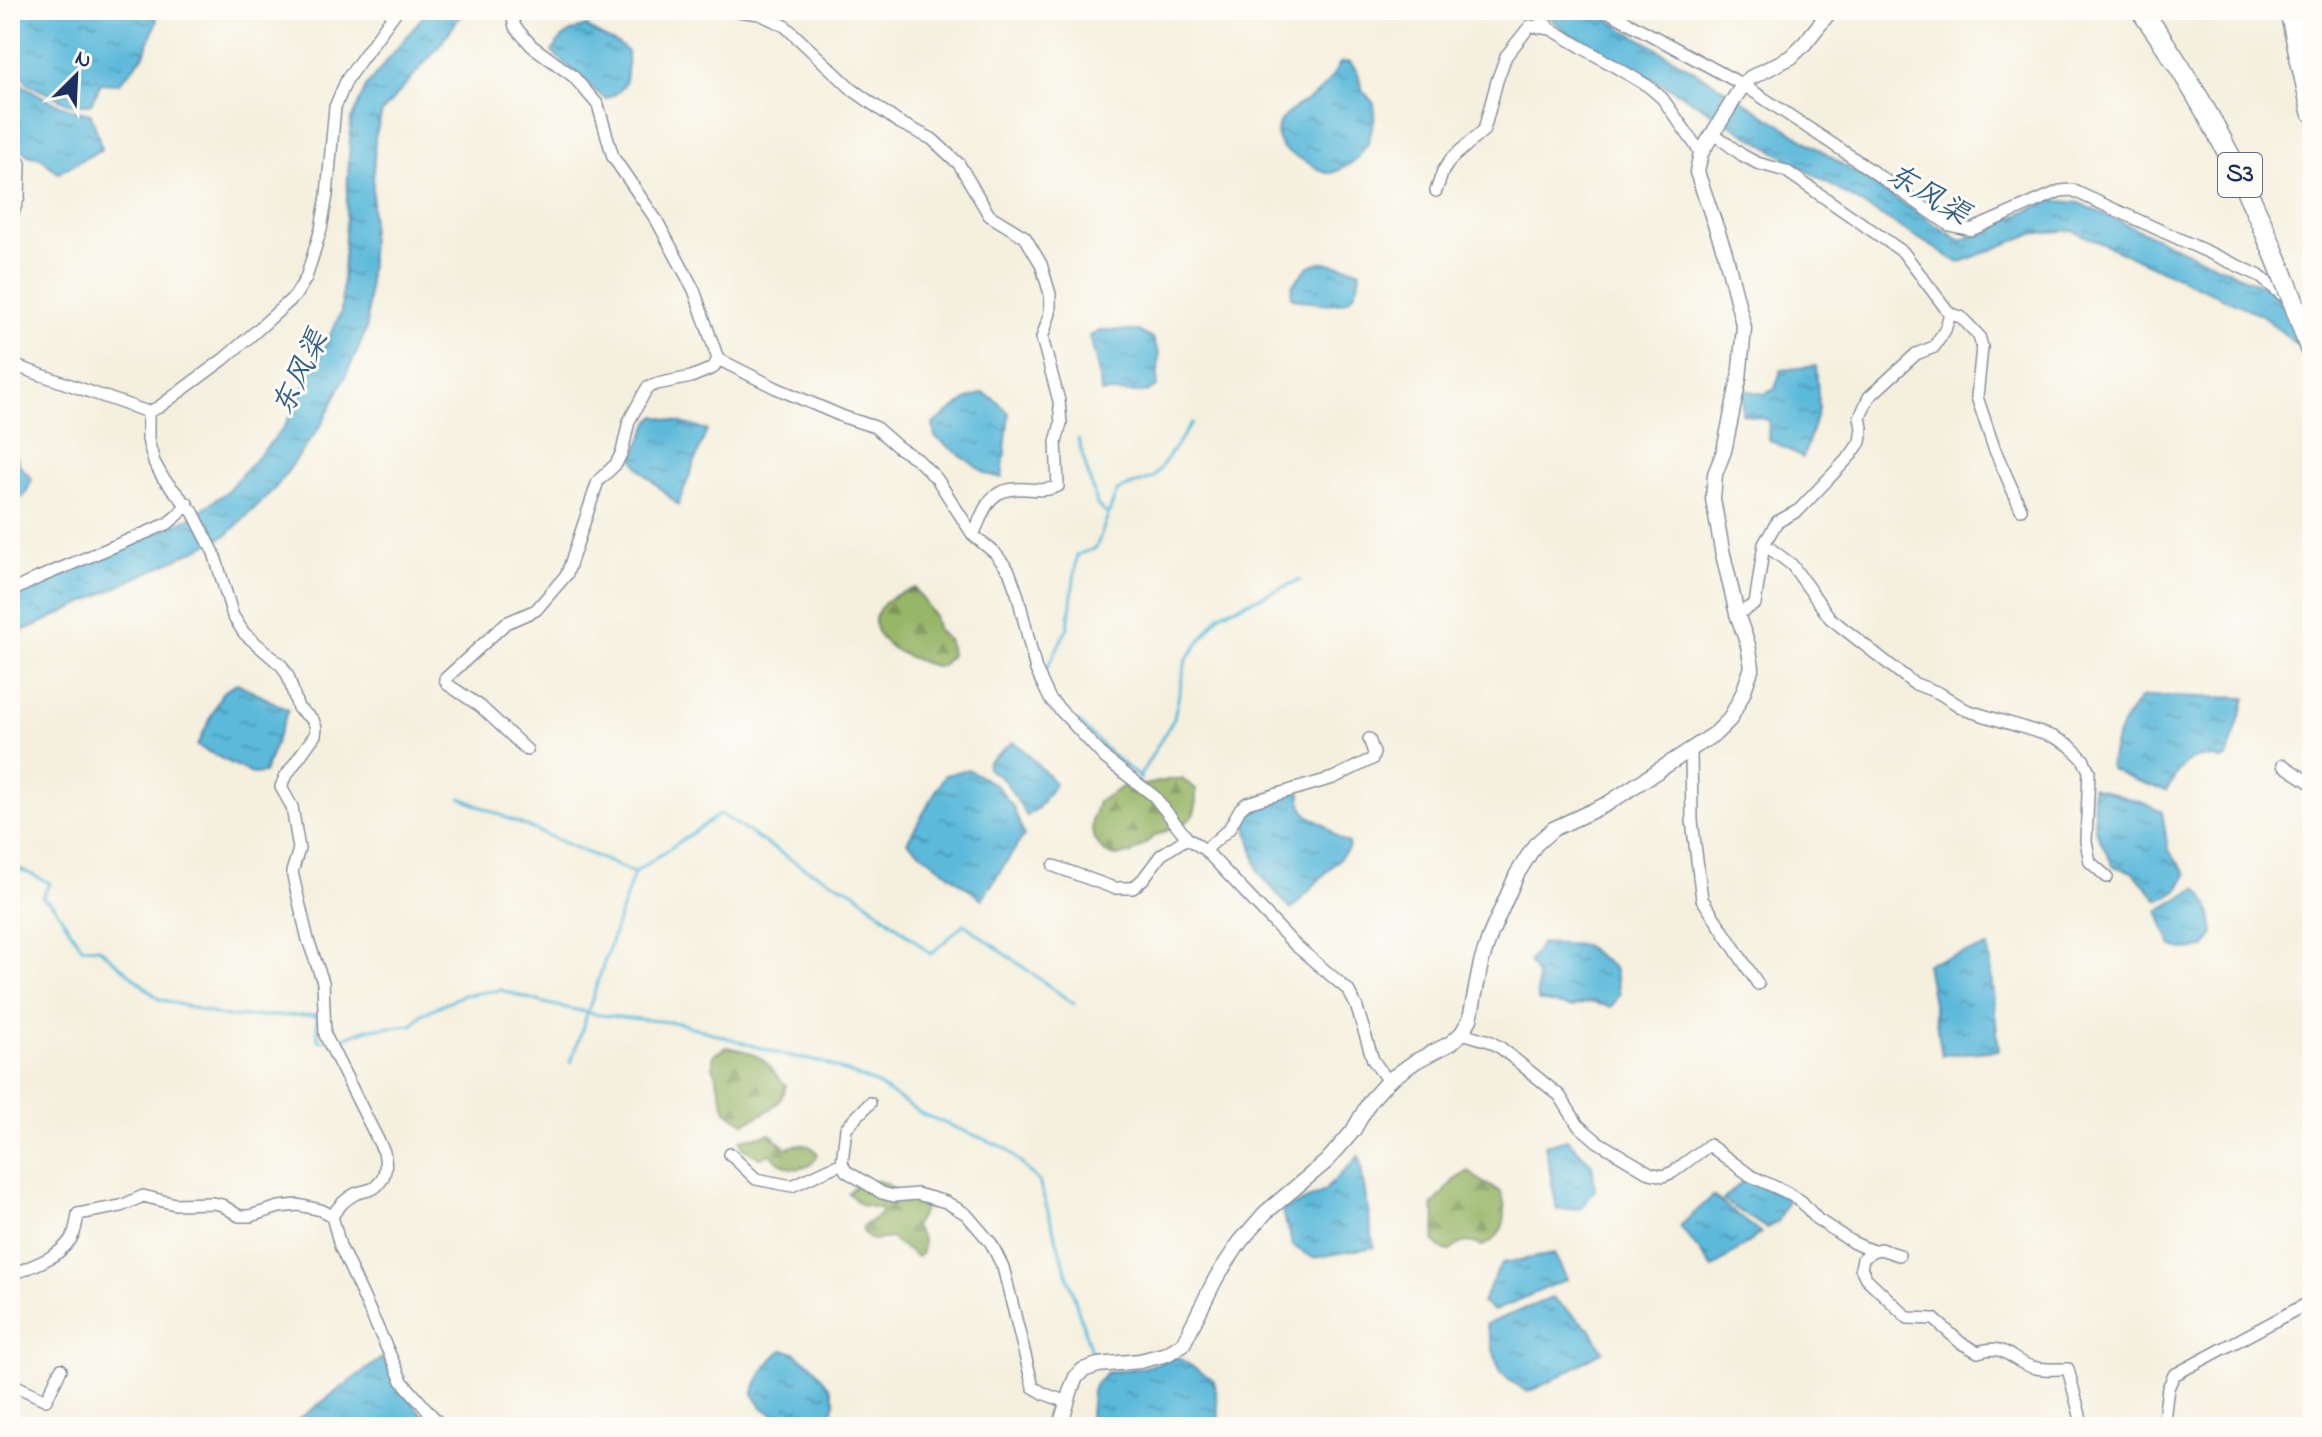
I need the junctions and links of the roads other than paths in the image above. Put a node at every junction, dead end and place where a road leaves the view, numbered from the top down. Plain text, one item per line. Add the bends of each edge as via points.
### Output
1 (397, 10) edge
2 (511, 10) edge
3 (729, 10) edge
4 (1534, 10) edge
5 (1605, 10) edge
6 (1831, 10) edge
7 (2141, 10) edge
8 (2290, 10) edge
9 (1551, 29) junction
10 (1742, 88) junction
11 (2312, 111) edge
12 (1716, 129) junction
13 (10, 153) edge
14 (1701, 153) junction
15 (1436, 191) dead end
16 (10, 222) edge
17 (1950, 314) junction
18 (2312, 319) edge
19 (2312, 354) edge
20 (718, 359) junction
21 (10, 364) edge
22 (148, 412) junction
23 (190, 508) junction
24 (2021, 509) dead end
25 (973, 535) junction
26 (1764, 544) junction
27 (10, 592) edge
28 (1737, 614) junction
29 (1369, 739) dead end
30 (527, 750) dead end
31 (1691, 750) junction
32 (2283, 765) dead end
33 (2312, 784) edge
34 (1187, 838) junction
35 (1205, 850) junction
36 (1054, 866) dead end
37 (2107, 877) dead end
38 (1758, 984) dead end
39 (1462, 1033) junction
40 (1388, 1081) junction
41 (870, 1103) dead end
42 (730, 1154) dead end
43 (842, 1163) junction
44 (332, 1216) junction
45 (1872, 1251) junction
46 (1899, 1255) dead end
47 (10, 1275) edge
48 (2312, 1301) edge
49 (61, 1369) dead end
50 (10, 1383) edge
51 (1067, 1402) junction
52 (442, 1427) edge
53 (1060, 1427) edge
54 (2083, 1427) edge
55 (2163, 1427) edge

1 - 22 street via 347,79 335,107 323,218 306,278 295,296 224,359
2 - 20 street via 515,27 532,46 573,76 598,105 613,157 657,221 694,290
3 - 25 street via 760,14 785,26 853,90 932,139 959,164 989,215 1025,237 1041,264 1050,294 1042,338 1061,423 1056,442 1058,486 997,492
4 - 9 street
5 - 10 street
6 - 10 street via 1791,57 1750,78
7 - 19 highway, S3, bridge via 2181,67 2236,166
8 - 11 highway
9 - 14 street via 1648,86
9 - 15 street via 1530,26 1506,56 1484,130 1451,159
10 - 12 street
10 - 18 street via 1949,225 1971,230 2072,190 2258,275
12 - 14 street
12 - 17 street via 1742,155 1786,171 1903,252
13 - 16 street via 20,163 19,196
14 - 28 street via 1697,172 1744,328 1739,379 1713,499
17 - 24 street via 1961,317 1979,336 1977,397
17 - 26 street via 1934,347 1916,354 1869,397 1860,417 1860,442 1851,455 1799,510 1777,522
20 - 25 street via 875,427 937,479
20 - 30 street via 713,368 691,377 647,388 629,421 616,464 598,481 567,574 536,610 506,623 445,679
21 - 22 street
22 - 23 street via 154,462
23 - 27 street via 167,524
23 - 44 street via 214,553 233,616 244,633 282,666 298,708 316,728 281,787 292,807 299,849 292,872 323,982 328,1042 387,1165 373,1188 356,1193
25 - 34 street via 1009,571 1036,670 1050,699 1106,759 1154,796
26 - 28 street via 1755,604
26 - 37 street via 1792,565 1830,618 1913,683 1966,710 2069,745 2089,771 2090,862
28 - 31 street via 1752,667 1730,719
29 - 35 street via 1372,759 1333,778 1247,803
31 - 38 street via 1692,821 1702,899
31 - 39 street via 1607,804 1553,829 1535,845 1491,933
32 - 33 street
34 - 35 street
34 - 36 street via 1161,855 1133,888 1114,888
35 - 40 street via 1294,944 1348,990 1373,1060
39 - 40 street
39 - 45 street via 1501,1048 1560,1096 1578,1125 1598,1142 1650,1173 1673,1172 1709,1145
40 - 51 street via 1327,1161 1265,1213 1240,1242 1183,1344 1154,1358 1083,1370
41 - 43 street via 846,1128
42 - 43 street via 756,1179 792,1186
43 - 51 street via 882,1193 917,1194 966,1214 1003,1267 1033,1387
44 - 47 street via 298,1205 239,1216 213,1203 175,1204 143,1196 78,1214 65,1247
44 - 52 street via 340,1246 402,1381
45 - 46 street
45 - 54 street via 1863,1259 1866,1278 1908,1318 1934,1319 1978,1352 1993,1347 2036,1368 2068,1369
48 - 55 street via 2174,1375
49 - 50 street via 46,1400
51 - 53 street

